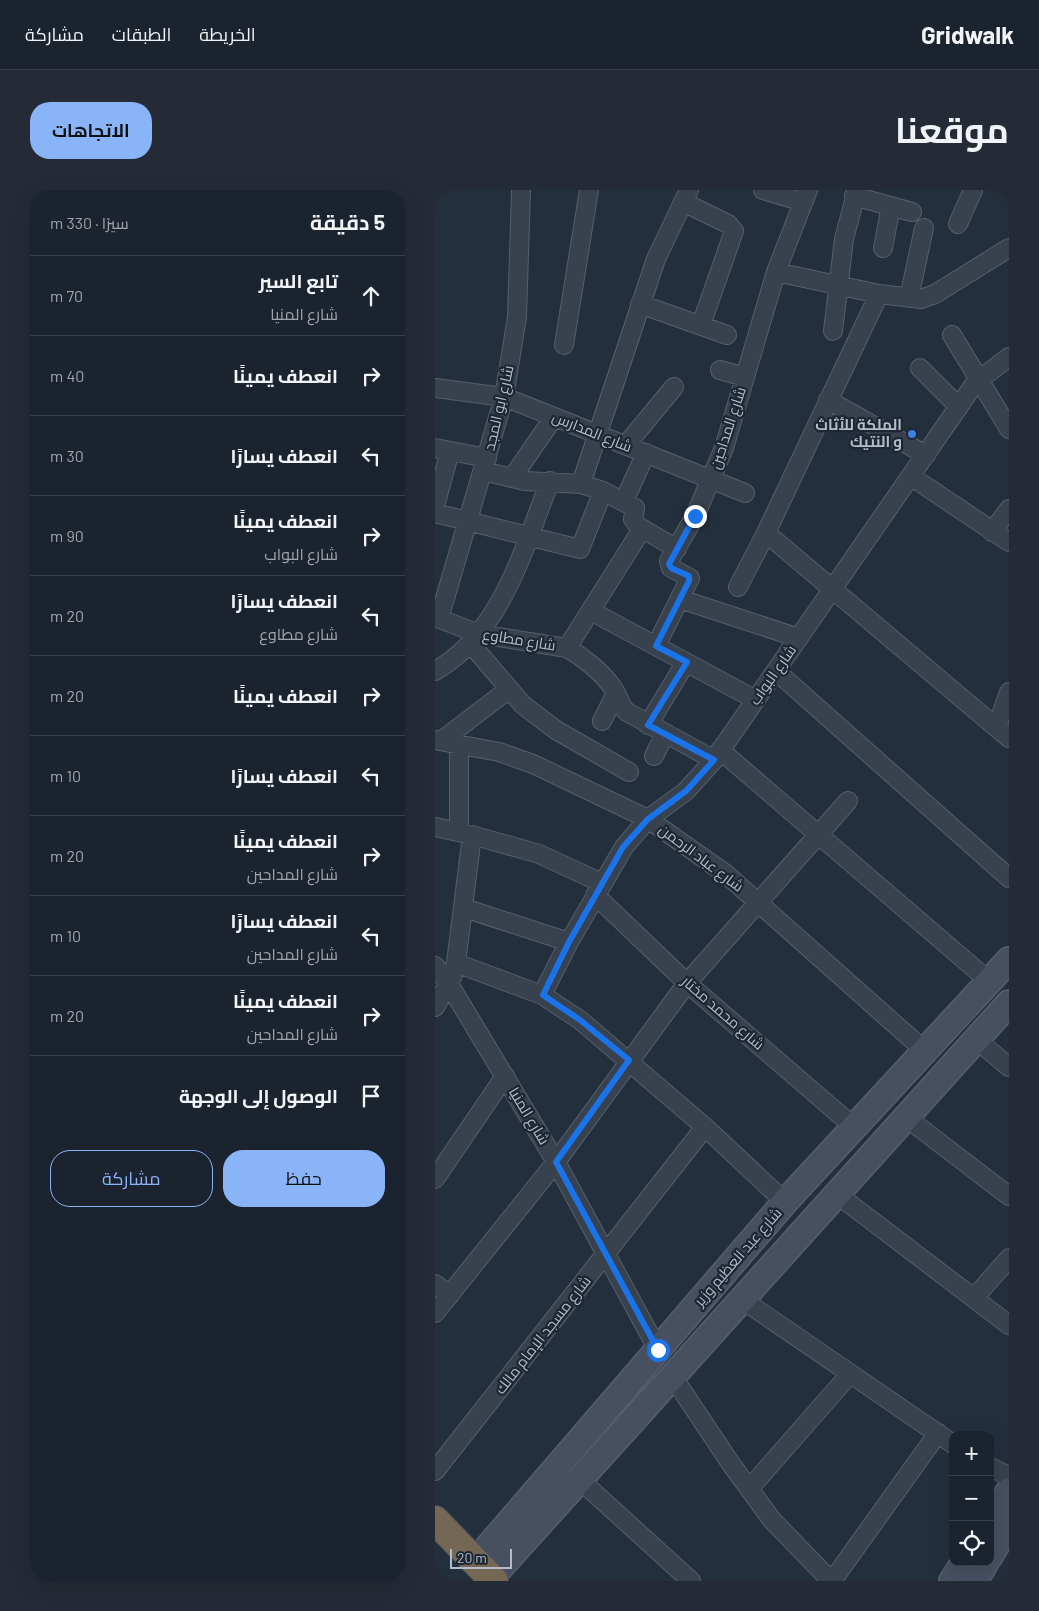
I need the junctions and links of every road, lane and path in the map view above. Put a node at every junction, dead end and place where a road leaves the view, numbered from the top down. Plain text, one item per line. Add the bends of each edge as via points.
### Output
1 (521, 190) edge
2 (589, 190) edge
3 (763, 190) edge
4 (973, 190) edge
5 (855, 193) edge
6 (686, 196) edge
7 (805, 196) edge
8 (891, 206) junction
9 (912, 212) dead end
10 (958, 224) dead end
11 (924, 228) dead end
12 (883, 248) dead end
13 (1009, 248) edge
14 (776, 272) junction
15 (839, 285) junction
16 (879, 294) junction
17 (909, 298) junction
18 (641, 304) junction
19 (701, 325) junction
20 (833, 331) dead end
21 (727, 335) dead end
22 (952, 335) dead end
23 (564, 346) dead end
24 (1009, 357) edge
25 (919, 368) dead end
26 (720, 370) dead end
27 (745, 377) junction
28 (980, 379) junction
29 (674, 387) dead end
30 (435, 388) edge
31 (504, 398) junction
32 (828, 400) junction
33 (959, 407) junction
34 (554, 417) junction
35 (1009, 429) edge
36 (597, 434) junction
37 (626, 445) junction
38 (442, 449) edge
39 (646, 453) junction
40 (926, 455) junction
41 (485, 465) junction
42 (911, 477) junction
43 (512, 478) junction
44 (550, 480) junction
45 (712, 480) junction
46 (581, 484) junction
47 (603, 491) junction
48 (745, 493) dead end
49 (624, 500) junction
50 (435, 506) edge
51 (1009, 509) edge
52 (435, 513) edge
53 (469, 521) junction
54 (642, 529) junction
55 (992, 532) junction
56 (766, 533) junction
57 (528, 537) junction
58 (1009, 542) edge
59 (677, 549) junction
60 (738, 587) dead end
61 (834, 589) junction
62 (680, 599) junction
63 (591, 611) junction
64 (437, 618) edge
65 (799, 638) junction
66 (475, 639) junction
67 (656, 646) junction
68 (567, 648) junction
69 (687, 662) junction
70 (435, 671) edge
71 (776, 672) junction
72 (508, 690) junction
73 (1009, 692) edge
74 (616, 693) junction
75 (756, 700) junction
76 (602, 720) dead end
77 (648, 725) junction
78 (1003, 732) edge
79 (665, 734) junction
80 (438, 740) edge
81 (459, 744) junction
82 (717, 755) junction
83 (654, 756) dead end
84 (629, 772) dead end
85 (848, 801) dead end
86 (648, 819) junction
87 (435, 827) edge
88 (465, 833) junction
89 (818, 834) junction
90 (1009, 878) edge
91 (599, 889) junction
92 (757, 901) junction
93 (464, 908) junction
94 (569, 942) junction
95 (1009, 960) edge
96 (456, 963) junction
97 (435, 966) edge
98 (989, 981) junction
99 (687, 983) junction
100 (449, 984) junction
101 (543, 995) junction
102 (1009, 1003) edge
103 (435, 1007) edge
104 (971, 1047) junction
105 (924, 1051) junction
106 (629, 1060) junction
107 (1009, 1066) edge
108 (505, 1076) junction
109 (929, 1094) junction
110 (907, 1118) junction
111 (705, 1127) junction
112 (854, 1127) junction
113 (556, 1162) junction
114 (435, 1179) edge
115 (838, 1195) junction
116 (1009, 1196) edge
117 (785, 1202) junction
118 (607, 1254) junction
119 (1009, 1258) edge
120 (435, 1284) edge
121 (451, 1295) junction
122 (975, 1298) junction
123 (743, 1300) junction
124 (435, 1313) edge
125 (1009, 1325) edge
126 (658, 1350) junction
127 (849, 1374) junction
128 (673, 1377) junction
129 (938, 1433) junction
130 (949, 1441) edge
131 (994, 1468) edge
132 (435, 1471) edge
133 (1009, 1476) edge
134 (579, 1480) junction
135 (749, 1489) junction
136 (1009, 1491) edge
137 (994, 1515) edge
138 (435, 1520) edge
139 (1009, 1524) edge
140 (994, 1549) edge
141 (962, 1566) edge
142 (984, 1566) edge
143 (487, 1574) edge
144 (691, 1581) edge
145 (832, 1581) edge
146 (953, 1581) edge
147 (975, 1581) edge

1 - 31 street, شارع ابو المجد via 517,316
2 - 23 street
3 - 7 street
4 - 10 street
5 - 8 street
5 - 15 street
6 - 18 street via 661,245
6 - 19 street via 735,231
7 - 14 street, شارع المداحين
8 - 9 street
8 - 12 street
11 - 17 street
13 - 17 street via 929,298
14 - 15 street
14 - 27 street, شارع المداحين
15 - 16 street
15 - 20 street
16 - 17 street
16 - 32 street
18 - 19 street
18 - 36 street
19 - 21 street
22 - 28 street
24 - 28 street, شارع البواب
25 - 33 street
26 - 27 street
27 - 45 street, شارع المداحين
28 - 33 street, شارع البواب
28 - 35 street
29 - 37 street
30 - 31 street, شارع المدارس
31 - 34 street, شارع المدارس
31 - 41 street, شارع ابو المجد
32 - 40 street
32 - 56 street
33 - 40 street, شارع البواب
34 - 36 street, شارع المدارس
34 - 43 street
36 - 37 street, شارع المدارس
36 - 46 street
37 - 39 street, شارع المدارس
38 - 41 street
38 - 50 street
39 - 45 street, شارع المدارس
39 - 49 street
40 - 42 street, شارع البواب
41 - 43 street
41 - 53 street, شارع ابو المجد
42 - 55 street
42 - 61 street, شارع البواب
43 - 44 street
44 - 46 street
44 - 57 street
45 - 48 street, شارع المدارس
45 - 59 street, شارع المداحين
46 - 47 street
47 - 49 street
47 - 57 street via 580,549
49 - 54 street via 635,508 634,522
51 - 55 street
52 - 53 street
53 - 57 street
53 - 64 street, شارع ابو المجد
54 - 59 street
54 - 63 street
55 - 58 street
56 - 60 street
56 - 61 street
57 - 66 street via 501,597
59 - 62 street, شارع المداحين via 669,561 670,566 690,578
61 - 65 street, شارع البواب
61 - 78 street
62 - 65 street
62 - 67 street, شارع المداحين
63 - 67 street
63 - 68 street
64 - 66 street, شارع مطاوع
65 - 71 street, شارع البواب
66 - 68 street, شارع مطاوع
66 - 70 street via 448,664
66 - 72 street
67 - 69 street
68 - 74 street, شارع مطاوع via 578,654
69 - 75 street
69 - 77 street
71 - 75 street, شارع البواب
71 - 90 street
72 - 80 street
72 - 84 street via 556,730
73 - 78 street
74 - 76 street
74 - 77 street, شارع مطاوع via 623,708
75 - 82 street, شارع البواب
77 - 79 street, شارع مطاوع
79 - 82 street, شارع مطاوع
79 - 83 street
80 - 81 street, شارع عباد الرحمن
81 - 86 street, شارع عباد الرحمن via 499,752 533,764
81 - 88 street
82 - 86 street, شارع البواب via 686,791
82 - 89 street, شارع مطاوع
85 - 89 street
86 - 91 street, شارع البواب via 623,847
86 - 92 street, شارع عباد الرحمن
87 - 88 street, شارع محمد مختار
88 - 91 street, شارع محمد مختار via 539,854
88 - 93 street
89 - 92 street
89 - 98 street, شارع مطاوع
91 - 94 street, شارع البواب
91 - 99 street, شارع محمد مختار
92 - 99 street
92 - 105 street, شارع عباد الرحمن
93 - 94 street
93 - 96 street
94 - 101 street, شارع البواب
95 - 98 street, شارع عبد العظيم وزير
96 - 100 street
96 - 101 street
97 - 100 street, شارع المنيا
98 - 105 street, شارع عبد العظيم وزير
99 - 106 street
99 - 112 street, شارع محمد مختار
100 - 103 street
100 - 108 street, شارع المنيا
101 - 106 street
102 - 104 street
104 - 105 street
104 - 107 street
104 - 109 street
105 - 109 street via 919,1076
105 - 112 street, شارع عبد العظيم وزير
106 - 111 street
106 - 113 street
108 - 113 street, شارع المنيا
108 - 114 street
109 - 110 street
110 - 115 street
110 - 116 street
111 - 117 street
111 - 118 street, شارع مسجد الإمام مالك
112 - 117 street, شارع عبد العظيم وزير
113 - 118 street, شارع المنيا
113 - 121 street
115 - 122 street
115 - 123 street
117 - 126 street, شارع عبد العظيم وزير
118 - 126 street, شارع المنيا
118 - 132 street, شارع مسجد الإمام مالك
119 - 122 street
120 - 121 street
121 - 124 street
122 - 125 street
123 - 127 street
123 - 128 street
126 - 143 street, شارع عبد العظيم وزير
127 - 129 street
127 - 135 street
128 - 134 street
128 - 135 street
129 - 130 street
129 - 145 street
131 - 133 street
134 - 143 street
134 - 144 street
135 - 145 street via 772,1520
136 - 137 street
138 - 143 highway
139 - 140 street
141 - 146 street
142 - 147 street

